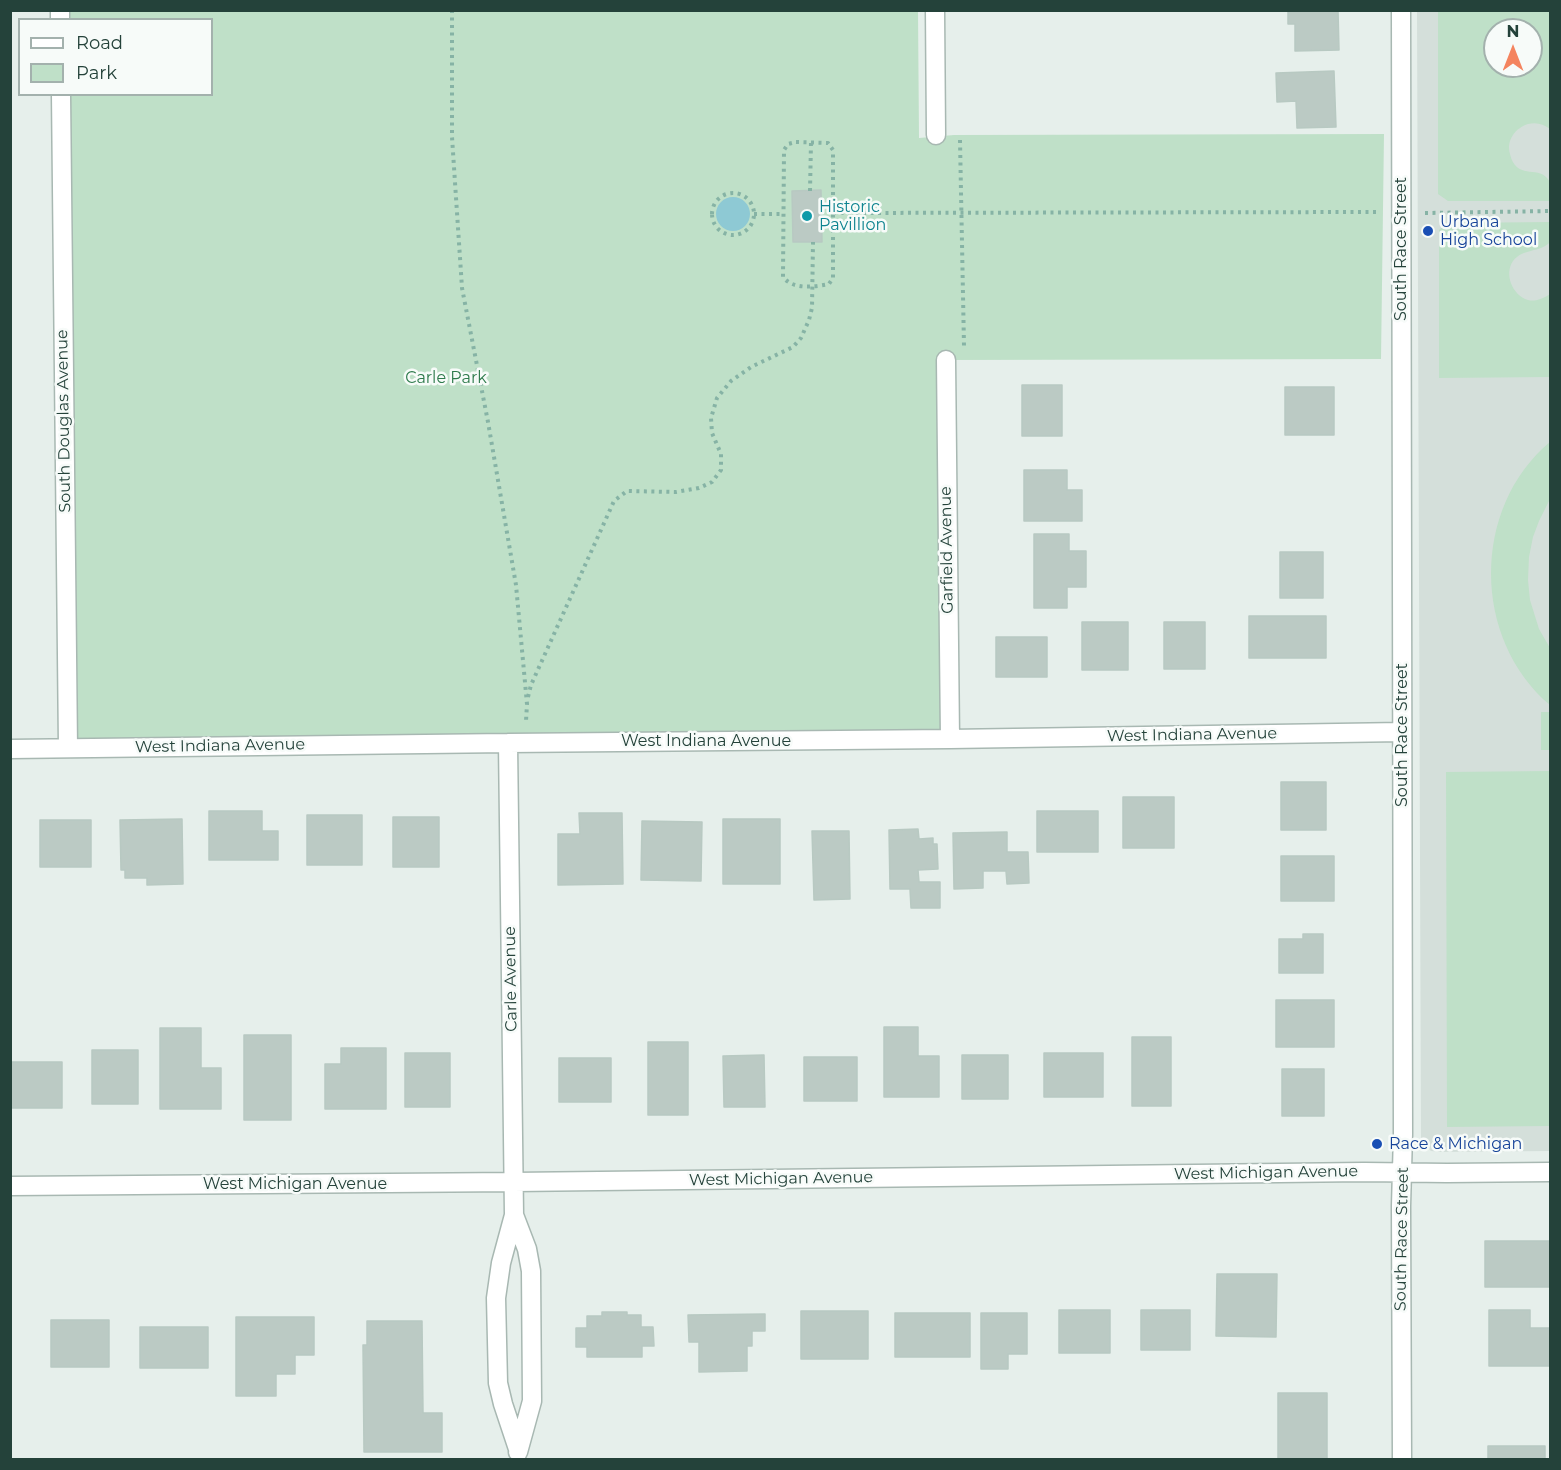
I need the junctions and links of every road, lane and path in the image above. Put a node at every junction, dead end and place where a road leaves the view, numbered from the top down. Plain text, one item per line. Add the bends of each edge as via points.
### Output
1 (452, 10) edge
2 (935, 10) edge
3 (1401, 10) edge
4 (61, 96) edge
5 (936, 135) dead end
6 (960, 136) dead end
7 (811, 142) junction
8 (810, 191) dead end
9 (1551, 211) edge
10 (1383, 212) dead end
11 (833, 213) junction
12 (961, 213) junction
13 (1418, 213) dead end
14 (754, 214) junction
15 (783, 214) junction
16 (813, 242) dead end
17 (813, 285) junction
18 (964, 349) dead end
19 (946, 360) dead end
20 (527, 704) junction
21 (526, 725) dead end
22 (1402, 732) junction
23 (950, 739) junction
24 (508, 743) junction
25 (68, 748) junction
26 (10, 749) edge
27 (1551, 1172) edge
28 (1402, 1173) junction
29 (514, 1182) junction
30 (10, 1186) edge
31 (514, 1215) junction
32 (518, 1454) edge
33 (1402, 1460) edge

1 - 20 path via 452,137 462,288 516,585
2 - 5 street
3 - 22 street, South Race Street
4 - 25 street, South Douglas Avenue
6 - 12 path
7 - 8 path
7 - 11 path via 828,144 833,150
7 - 15 path via 788,144 784,150
9 - 13 path
10 - 12 path
11 - 12 path
11 - 17 path via 833,278 829,284
12 - 18 path
14 - 14 path via 748,199 733,193 718,200 712,214 718,230 733,235 748,229
14 - 15 path
15 - 17 path via 783,277 789,284
16 - 17 path
17 - 20 path via 809,320 794,347 751,367 731,381 717,398 711,418 712,433 721,454 721,471 712,482 676,492 627,491 614,501 531,685
19 - 23 street, Garfield Avenue
20 - 21 path
22 - 23 street, West Indiana Avenue
22 - 28 street, South Race Street
23 - 24 street, West Indiana Avenue
24 - 25 street, West Indiana Avenue
24 - 29 street, Carle Avenue
25 - 26 street, West Indiana Avenue
27 - 28 street, West Michigan Avenue
28 - 29 street, West Michigan Avenue
28 - 33 street, South Race Street
29 - 30 street, West Michigan Avenue
29 - 31 street, Carle Avenue
31 - 32 street, Carle Avenue via 531,1271 532,1401
31 - 32 street, Carle Avenue via 496,1298 498,1383

